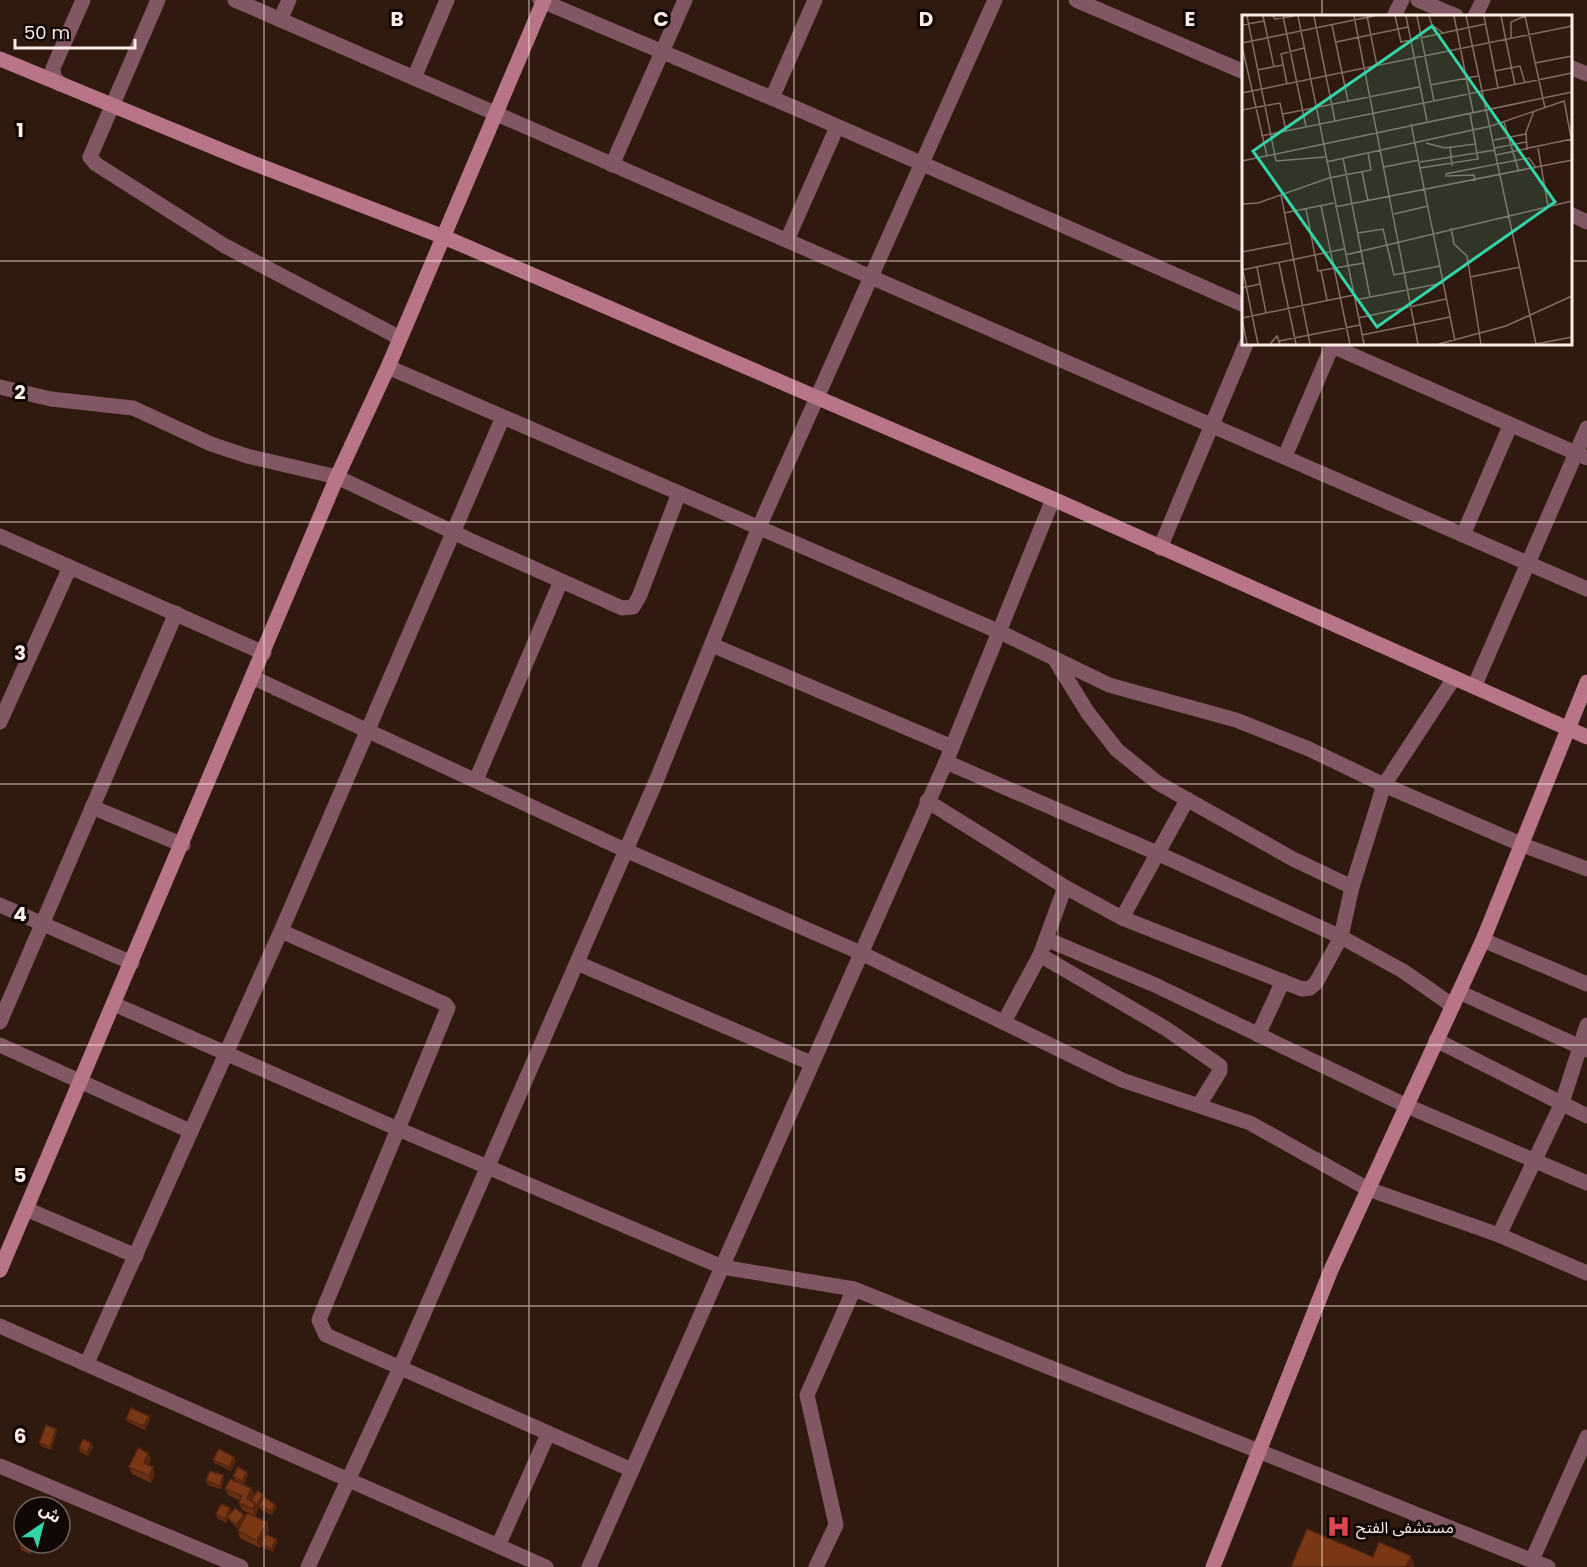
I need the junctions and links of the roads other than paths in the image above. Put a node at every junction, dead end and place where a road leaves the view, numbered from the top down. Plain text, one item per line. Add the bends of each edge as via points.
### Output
1 (83, 0) edge
2 (158, 0) edge
3 (235, 0) edge
4 (289, 0) edge
5 (447, 0) edge
6 (685, 0) edge
7 (814, 0) edge
8 (995, 0) edge
9 (1076, 0) edge
10 (1402, 0) edge
11 (1418, 0) edge
12 (1483, 0) edge
13 (543, 1) edge
14 (1095, 4) edge
15 (1394, 15) edge
16 (1454, 15) edge
17 (1476, 15) edge
18 (280, 20) junction
19 (663, 51) junction
20 (0, 59) edge
21 (1572, 68) edge
22 (1242, 71) edge
23 (1587, 74) edge
24 (414, 78) junction
25 (60, 84) junction
26 (772, 98) junction
27 (112, 104) junction
28 (496, 114) junction
29 (837, 127) junction
30 (920, 164) junction
31 (612, 165) junction
32 (1572, 215) edge
33 (1587, 222) edge
34 (444, 237) junction
35 (787, 240) junction
36 (870, 275) junction
37 (1242, 304) edge
38 (400, 338) junction
39 (1245, 345) edge
40 (1333, 345) edge
41 (388, 367) junction
42 (0, 387) edge
43 (818, 398) junction
44 (503, 417) junction
45 (1210, 424) junction
46 (1510, 426) junction
47 (1587, 428) edge
48 (1285, 456) junction
49 (1581, 456) edge
50 (337, 477) junction
51 (679, 493) junction
52 (1053, 499) junction
53 (759, 527) junction
54 (452, 532) junction
55 (1463, 535) junction
56 (0, 537) edge
57 (1160, 548) junction
58 (1529, 564) junction
59 (70, 567) junction
60 (561, 581) junction
61 (1587, 589) edge
62 (176, 613) junction
63 (1000, 632) junction
64 (712, 645) junction
65 (264, 653) junction
66 (1054, 658) junction
67 (254, 678) junction
68 (1454, 678) junction
69 (1587, 682) edge
70 (1474, 687) junction
71 (0, 722) edge
72 (1569, 729) junction
73 (368, 730) junction
74 (1587, 737) edge
75 (952, 747) junction
76 (946, 762) junction
77 (476, 780) junction
78 (1384, 785) junction
79 (1187, 800) junction
80 (927, 801) junction
81 (92, 807) junction
82 (183, 845) junction
83 (1523, 845) junction
84 (625, 850) junction
85 (1157, 853) junction
86 (1587, 868) edge
87 (1065, 887) junction
88 (1352, 887) junction
89 (0, 905) edge
90 (1122, 918) junction
91 (42, 922) junction
92 (281, 931) junction
93 (1341, 937) junction
94 (1046, 939) junction
95 (1483, 939) junction
96 (861, 954) junction
97 (1040, 955) junction
98 (132, 963) junction
99 (577, 963) junction
100 (1283, 981) junction
101 (1587, 984) edge
102 (1456, 999) junction
103 (114, 1004) junction
104 (0, 1022) edge
105 (1005, 1022) junction
106 (1587, 1026) edge
107 (1258, 1035) junction
108 (1436, 1040) junction
109 (0, 1045) edge
110 (1583, 1049) edge
111 (225, 1054) junction
112 (811, 1063) junction
113 (81, 1082) junction
114 (1562, 1103) junction
115 (1199, 1105) junction
116 (1407, 1106) junction
117 (1587, 1116) edge
118 (398, 1129) junction
119 (190, 1131) junction
120 (1536, 1162) junction
121 (487, 1167) junction
122 (1587, 1183) edge
123 (1368, 1189) junction
124 (26, 1209) junction
125 (1499, 1235) junction
126 (136, 1256) junction
127 (722, 1267) junction
128 (0, 1270) edge
129 (1587, 1273) edge
130 (854, 1289) junction
131 (0, 1326) edge
132 (87, 1363) junction
133 (399, 1370) junction
134 (548, 1434) junction
135 (1587, 1437) edge
136 (1258, 1450) junction
137 (0, 1466) edge
138 (632, 1470) junction
139 (349, 1480) junction
140 (498, 1546) junction
141 (1532, 1560) junction
142 (241, 1567) edge
143 (308, 1567) edge
144 (546, 1567) edge
145 (589, 1567) edge
146 (816, 1567) edge
147 (1213, 1567) edge
148 (1548, 1567) edge

1 - 25 street via 53,68
2 - 27 street
3 - 18 street
4 - 18 street
5 - 24 street
6 - 19 street
7 - 26 street
8 - 30 street
9 - 14 street
10 - 15 street
11 - 16 street
12 - 17 street
13 - 19 street
13 - 28 street
14 - 22 street
18 - 24 street
19 - 26 street
19 - 31 street
20 - 25 street
21 - 23 street
24 - 28 street
25 - 27 street
26 - 29 street
27 - 34 street
27 - 38 street via 92,149 90,157 96,164 225,246
28 - 31 street
28 - 34 street
29 - 30 street
29 - 35 street
30 - 36 street
30 - 37 street
31 - 35 street
32 - 33 street
34 - 38 street
34 - 43 street
35 - 36 street
36 - 43 street
36 - 45 street
38 - 41 street
39 - 45 street
40 - 46 street
40 - 48 street
41 - 44 street
41 - 50 street
42 - 50 street via 63,401 133,408 211,444
43 - 52 street
43 - 53 street
44 - 51 street
44 - 54 street
45 - 48 street
45 - 57 street
46 - 49 street
46 - 55 street
47 - 49 street
48 - 55 street
49 - 58 street
50 - 54 street
50 - 65 street
51 - 53 street
51 - 60 street via 633,607 622,608
52 - 57 street
52 - 63 street
53 - 63 street
53 - 64 street
54 - 60 street
54 - 73 street
55 - 58 street
56 - 59 street
57 - 68 street
58 - 61 street
58 - 70 street
59 - 62 street
59 - 71 street
60 - 77 street
62 - 65 street
62 - 81 street
63 - 66 street
63 - 75 street
64 - 75 street
64 - 84 street
65 - 67 street
66 - 78 street via 1118,688 1236,720 1310,749
66 - 79 street via 1088,713 1117,750 1158,783
67 - 73 street
67 - 82 street
68 - 70 street
68 - 78 street
69 - 72 street
70 - 72 street
72 - 74 street
72 - 83 street
73 - 77 street
73 - 92 street
75 - 76 street
76 - 80 street
76 - 85 street
77 - 84 street
78 - 83 street
78 - 88 street
79 - 85 street
79 - 88 street
80 - 87 street
80 - 96 street
81 - 82 street
81 - 91 street
82 - 98 street
83 - 86 street
83 - 95 street
84 - 96 street
84 - 99 street
85 - 90 street
85 - 93 street
87 - 90 street
87 - 94 street
88 - 93 street
89 - 91 street
90 - 100 street
91 - 98 street
91 - 104 street
92 - 111 street
92 - 118 street via 448,1008
93 - 100 street via 1311,988 1302,989
93 - 102 street
94 - 97 street
94 - 107 street via 1155,985
95 - 101 street
95 - 102 street
96 - 105 street
96 - 112 street
97 - 105 street
97 - 115 street via 1165,1028 1221,1066
98 - 103 street
99 - 112 street
99 - 121 street
100 - 107 street
102 - 108 street
102 - 110 street
103 - 111 street
103 - 113 street
105 - 115 street via 1122,1080
106 - 110 street
107 - 116 street
108 - 114 street
108 - 116 street
109 - 113 street
110 - 114 street
111 - 118 street
111 - 119 street
112 - 127 street
113 - 119 street
113 - 124 street
114 - 117 street
114 - 120 street
115 - 123 street via 1250,1123
116 - 120 street
116 - 123 street
118 - 121 street
118 - 133 street via 320,1320 326,1335
119 - 126 street
120 - 122 street
120 - 125 street
121 - 127 street
121 - 133 street
123 - 125 street
123 - 136 street
124 - 126 street
124 - 128 street
125 - 129 street
126 - 132 street
127 - 130 street
127 - 138 street
130 - 136 street
130 - 146 street via 807,1395 836,1525
131 - 132 street
132 - 139 street
133 - 134 street
133 - 139 street
134 - 138 street
134 - 140 street
135 - 141 street
136 - 141 street
136 - 147 street
137 - 142 street
138 - 145 street
139 - 140 street
139 - 143 street
140 - 144 street
141 - 148 street

